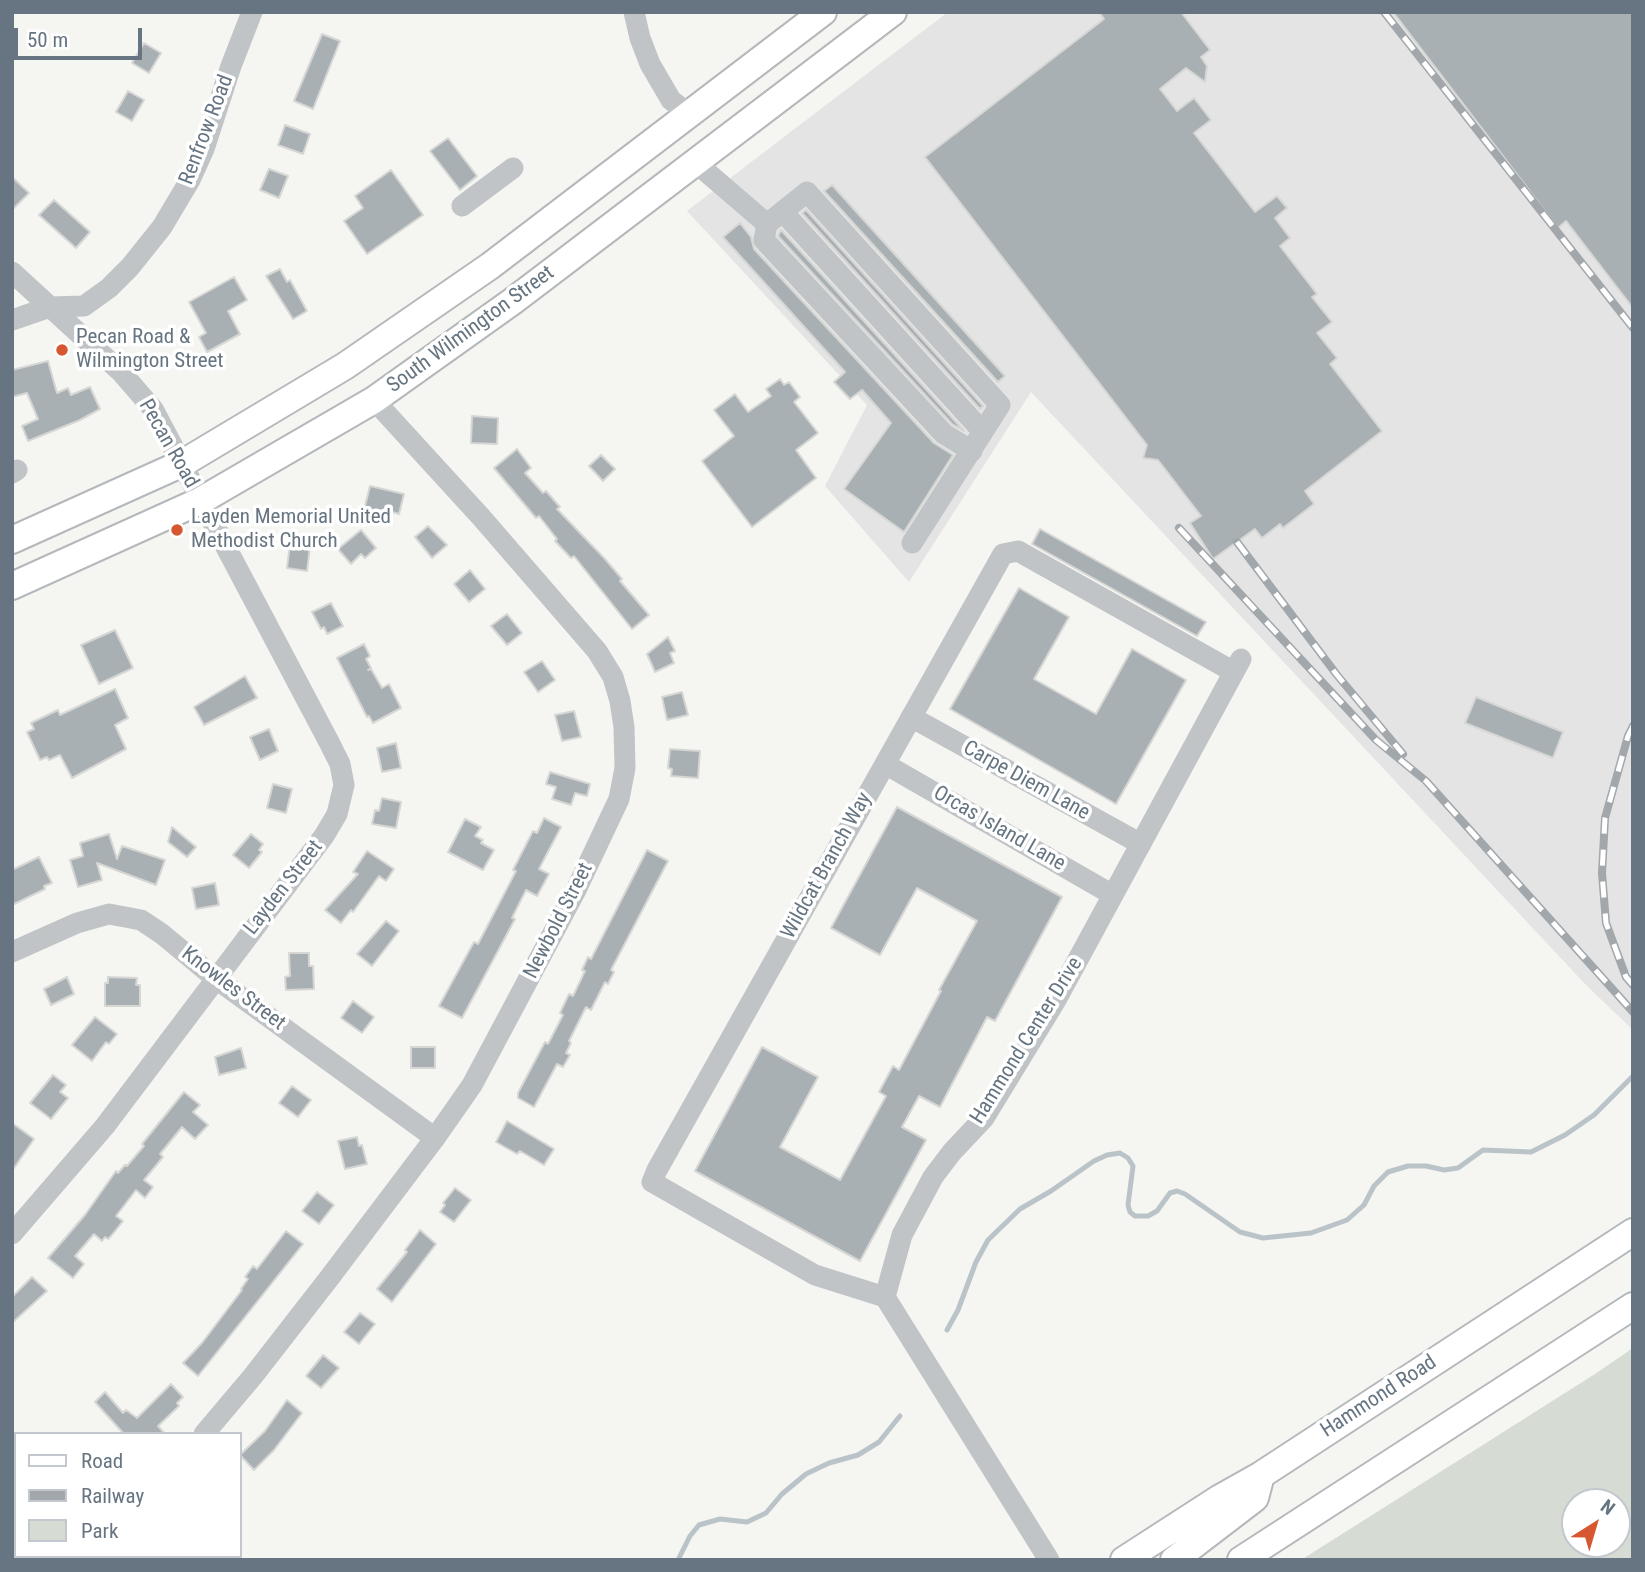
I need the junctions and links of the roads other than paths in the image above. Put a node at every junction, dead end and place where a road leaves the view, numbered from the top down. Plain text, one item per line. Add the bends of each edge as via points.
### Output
1 (252, 12) edge
2 (634, 12) edge
3 (823, 12) edge
4 (893, 12) edge
5 (688, 113) junction
6 (696, 163) junction
7 (513, 168) dead end
8 (462, 206) dead end
9 (775, 218) junction
10 (12, 272) edge
11 (50, 307) junction
12 (12, 320) edge
13 (374, 400) junction
14 (983, 432) junction
15 (972, 451) junction
16 (183, 463) junction
17 (200, 501) junction
18 (12, 540) edge
19 (912, 543) dead end
20 (12, 586) edge
21 (1238, 666) joint
22 (911, 717) junction
23 (885, 764) junction
24 (1141, 844) junction
25 (1113, 895) junction
26 (12, 952) edge
27 (215, 978) junction
28 (435, 1138) junction
29 (1633, 1232) edge
30 (12, 1234) edge
31 (884, 1297) junction
32 (1633, 1307) edge
33 (206, 1432) edge
34 (1261, 1475) junction
35 (1049, 1560) edge
36 (1124, 1560) edge
37 (1174, 1560) edge
38 (1241, 1560) edge

1 - 11 street, Renfrow Road via 199,159 162,227 123,274 84,306
2 - 5 street via 650,64 671,100
3 - 5 main road, South Wilmington Street
4 - 6 main road, South Wilmington Street
5 - 16 main road, South Wilmington Street via 490,266 404,326
6 - 9 street
6 - 13 main road, South Wilmington Street
7 - 8 street
9 - 14 street
9 - 14 street via 807,192 1000,405
9 - 15 street via 764,240 944,434
10 - 11 street, Pecan Road
11 - 12 street, Renfrow Road
11 - 16 street, Pecan Road via 153,409
13 - 17 main road, South Wilmington Street
13 - 28 street, Newbold Street via 597,651 612,677 624,727 625,768 619,799 503,1028 472,1085
14 - 15 street
15 - 19 street
16 - 17 street, Pecan Road
16 - 18 main road, South Wilmington Street
17 - 20 main road, South Wilmington Street
17 - 27 street, Layden Street via 329,742 344,785 337,814 324,836
21 - 22 street, Wildcat Branch Way via 1018,551 1003,554
21 - 24 street, Hammond Center Drive
22 - 23 street, Wildcat Branch Way
22 - 24 street, Carpe Diem Lane
23 - 25 street, Orcas Island Lane
23 - 31 street, Wildcat Branch Way via 652,1182 815,1275
24 - 25 street, Hammond Center Drive
25 - 31 street, Hammond Center Drive via 984,1118 933,1177 902,1235
26 - 27 street, Knowles Street via 108,914 141,920
27 - 28 street, Knowles Street
27 - 30 street, Layden Street via 105,1126
28 - 33 street, Newbold Street
29 - 34 main road, Hammond Road
31 - 35 street
32 - 38 main road
34 - 36 main road, Hammond Road
34 - 37 main road via 1255,1498

